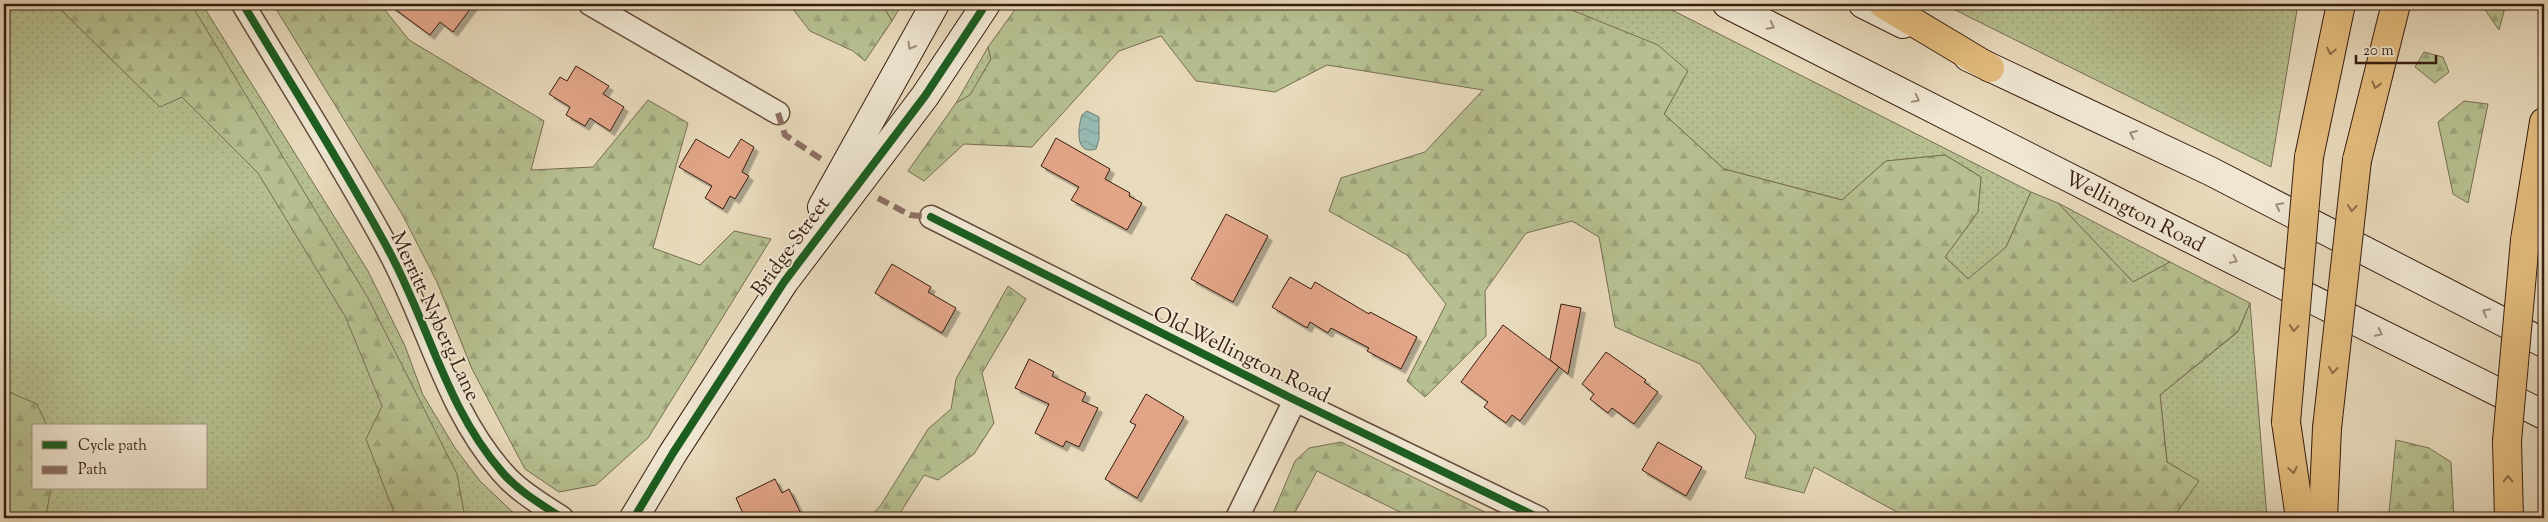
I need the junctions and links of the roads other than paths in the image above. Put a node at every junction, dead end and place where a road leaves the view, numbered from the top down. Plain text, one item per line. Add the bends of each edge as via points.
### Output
1 (243, 4) edge
2 (590, 4) edge
3 (935, 4) edge
4 (986, 4) edge
5 (1728, 4) edge
6 (1863, 4) edge
7 (1883, 4) edge
8 (2341, 4) edge
9 (2396, 4) edge
10 (1990, 68) junction
11 (778, 113) dead end
12 (2544, 122) edge
13 (931, 217) dead end
14 (784, 282) junction
15 (2544, 343) edge
16 (1295, 400) junction
17 (2544, 415) edge
18 (562, 518) edge
19 (634, 518) edge
20 (1237, 518) edge
21 (1539, 518) edge
22 (2300, 518) edge
23 (2323, 518) edge
24 (2509, 518) edge

1 - 18 street, Merritt Nyberg Lane via 358,194 414,303 438,365 470,428 503,474
2 - 11 street
3 -> 14 main road, Bridge Street
4 - 14 main road, Bridge Street via 925,96
5 -> 17 main road, Wellington Road
6 - 10 main road
7 - 10 highway
8 -> 22 highway, bridge via 2309,157 2286,422
9 -> 23 highway, bridge via 2357,160 2327,428
15 -> 10 main road via 2210,171
24 -> 12 highway, bridge via 2507,441 2525,240
13 - 16 street, Old Wellington Road
14 - 19 main road, Bridge Street
16 - 20 street
16 - 21 street, Old Wellington Road

